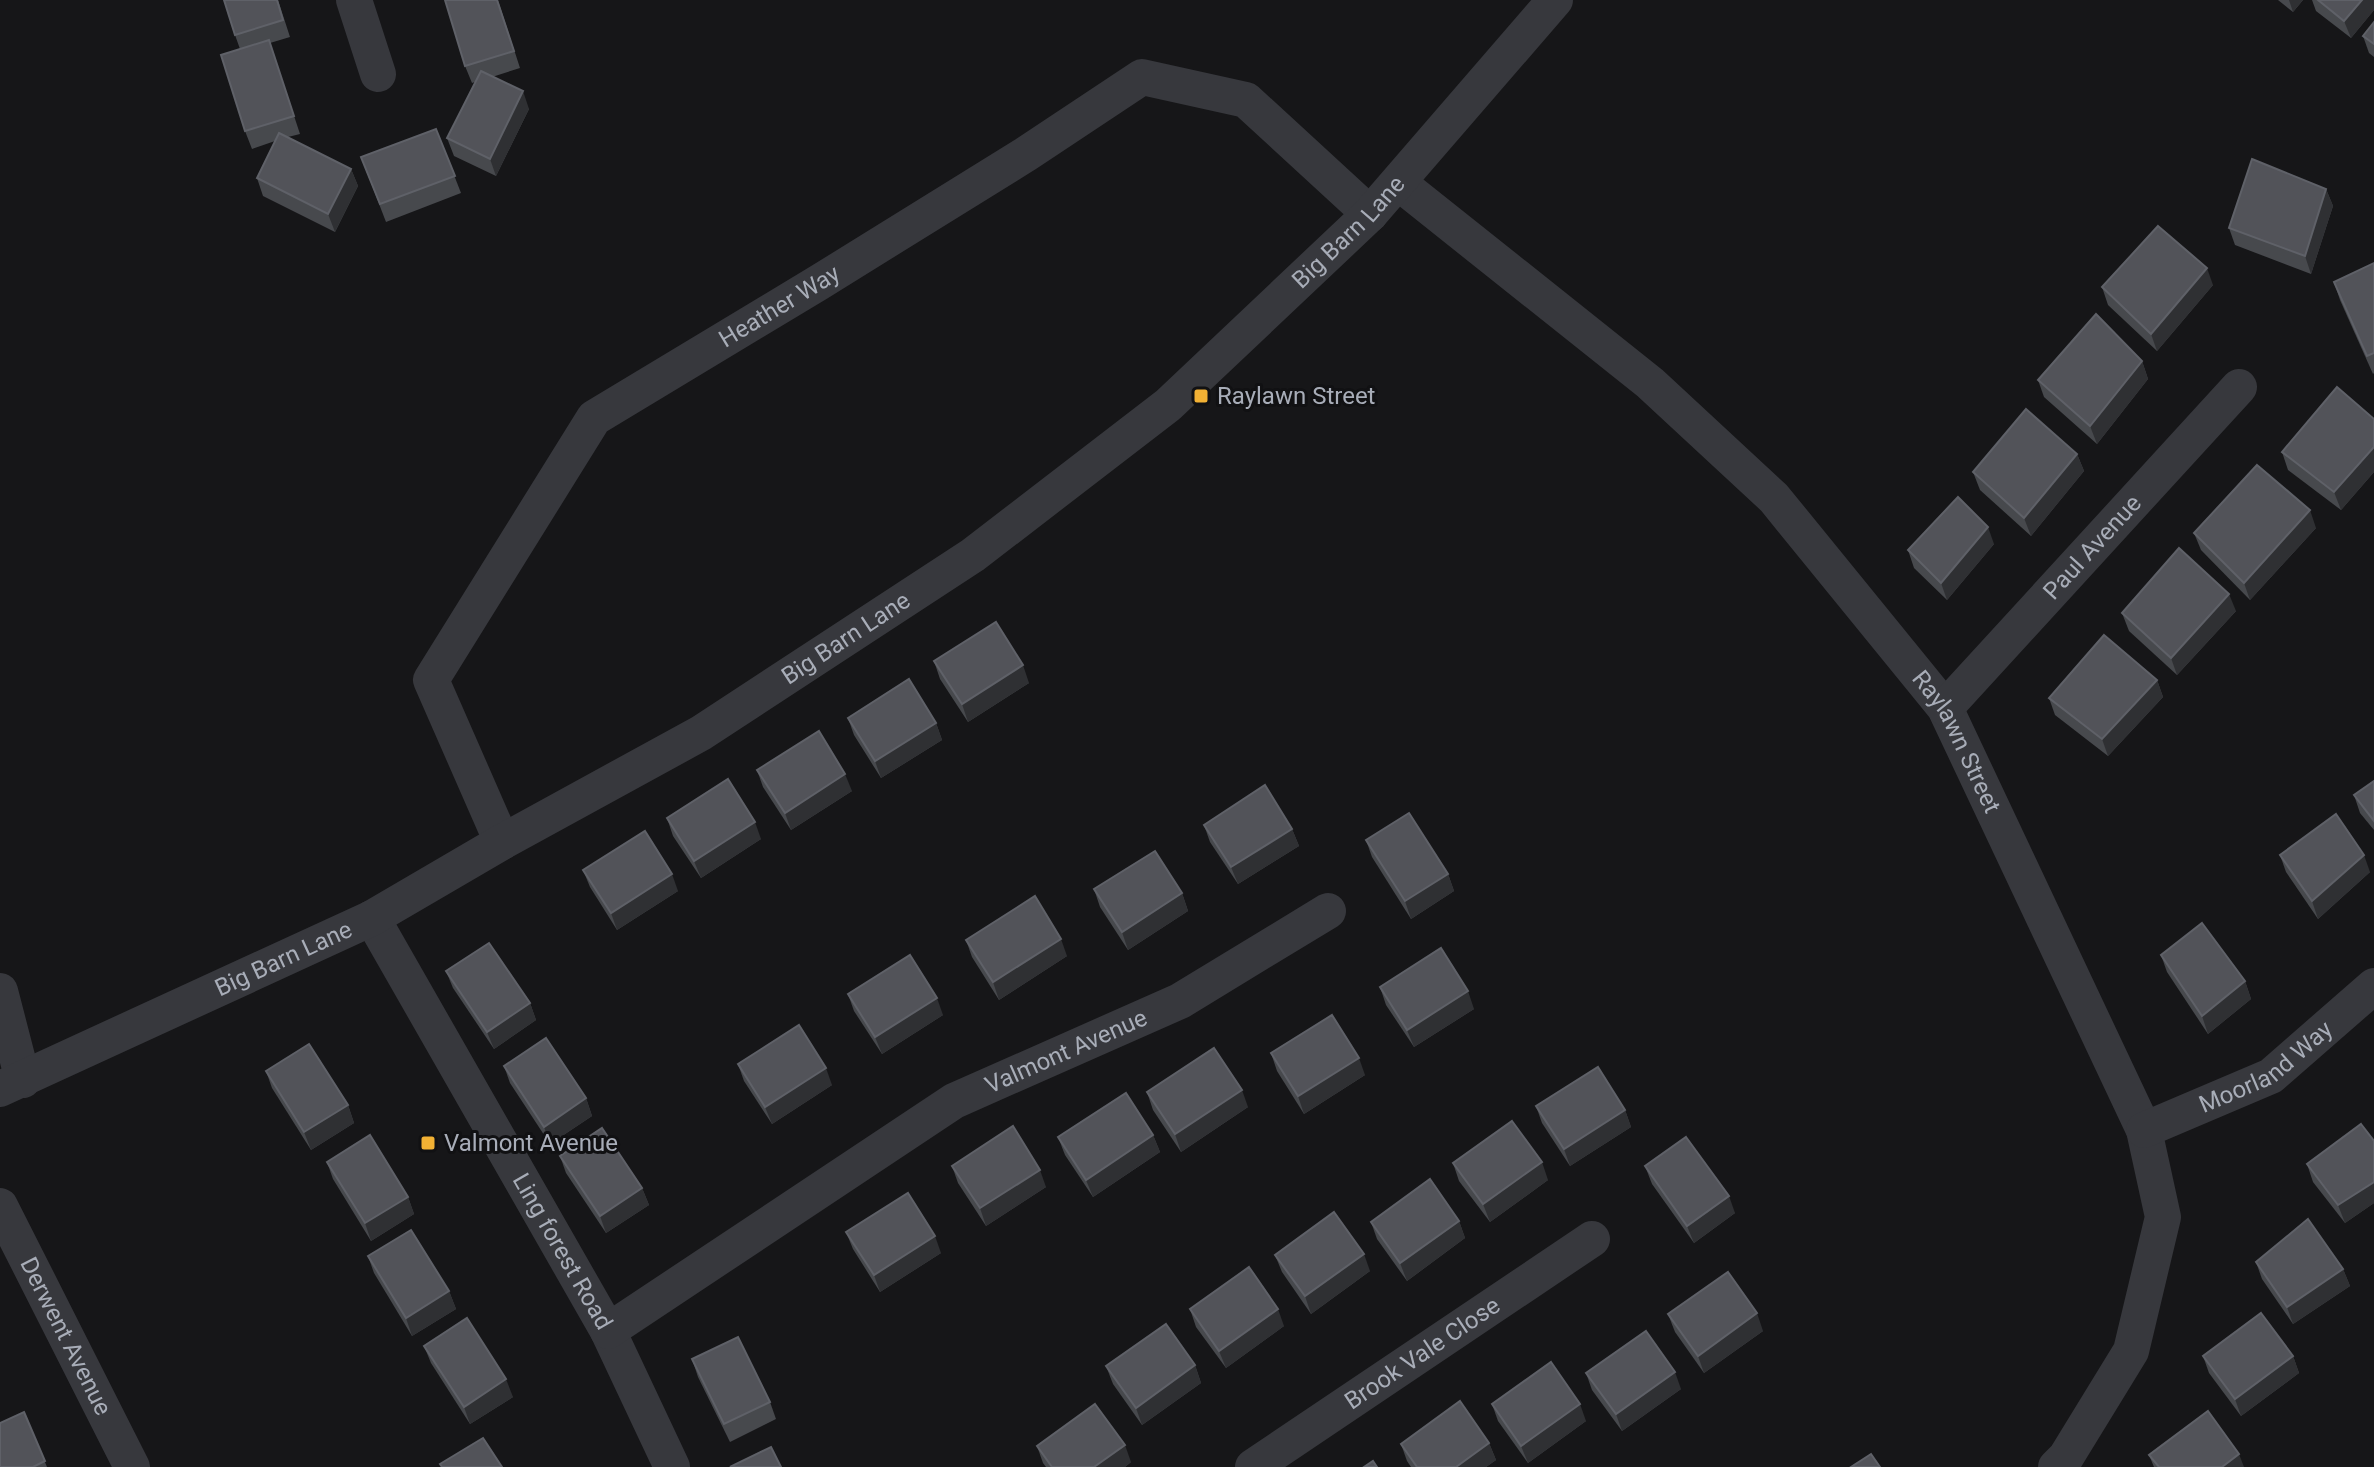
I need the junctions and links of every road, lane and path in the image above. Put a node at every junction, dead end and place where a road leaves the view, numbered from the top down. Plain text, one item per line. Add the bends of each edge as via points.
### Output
1 (354, 0) edge
2 (1555, 0) edge
3 (378, 74) dead end
4 (1399, 183) junction
5 (1370, 214) junction
6 (2239, 387) dead end
7 (1945, 708) junction
8 (502, 842) junction
9 (1328, 911) dead end
10 (372, 918) junction
11 (2374, 986) edge
12 (0, 991) edge
13 (11, 1084) edge
14 (2144, 1130) junction
15 (0, 1206) edge
16 (1592, 1239) dead end
17 (608, 1331) junction
18 (132, 1467) edge
19 (672, 1467) edge
20 (1253, 1467) edge
21 (2056, 1467) edge

1 - 3 street
2 - 4 street, Big Barn Lane
4 - 5 street, Big Barn Lane
4 - 7 street, Raylawn Street via 1650,383 1774,498
5 - 8 street, Big Barn Lane via 1168,405 973,555 701,733
5 - 8 street, Heather Way via 1246,100 1142,77 1026,154 594,418 431,680
6 - 7 street, Paul Avenue
7 - 14 street, Raylawn Street
8 - 10 street, Big Barn Lane
9 - 17 street, Valmont Avenue via 1180,1001 954,1101
10 - 13 street, Big Barn Lane
10 - 17 street, Ling forest Road
11 - 14 street, Moorland Way via 2271,1076
12 - 13 street
14 - 21 street, Raylawn Street via 2163,1217 2131,1351
15 - 18 street, Derwent Avenue
16 - 20 street, Brook Vale Close
17 - 19 street, Ling forest Road

